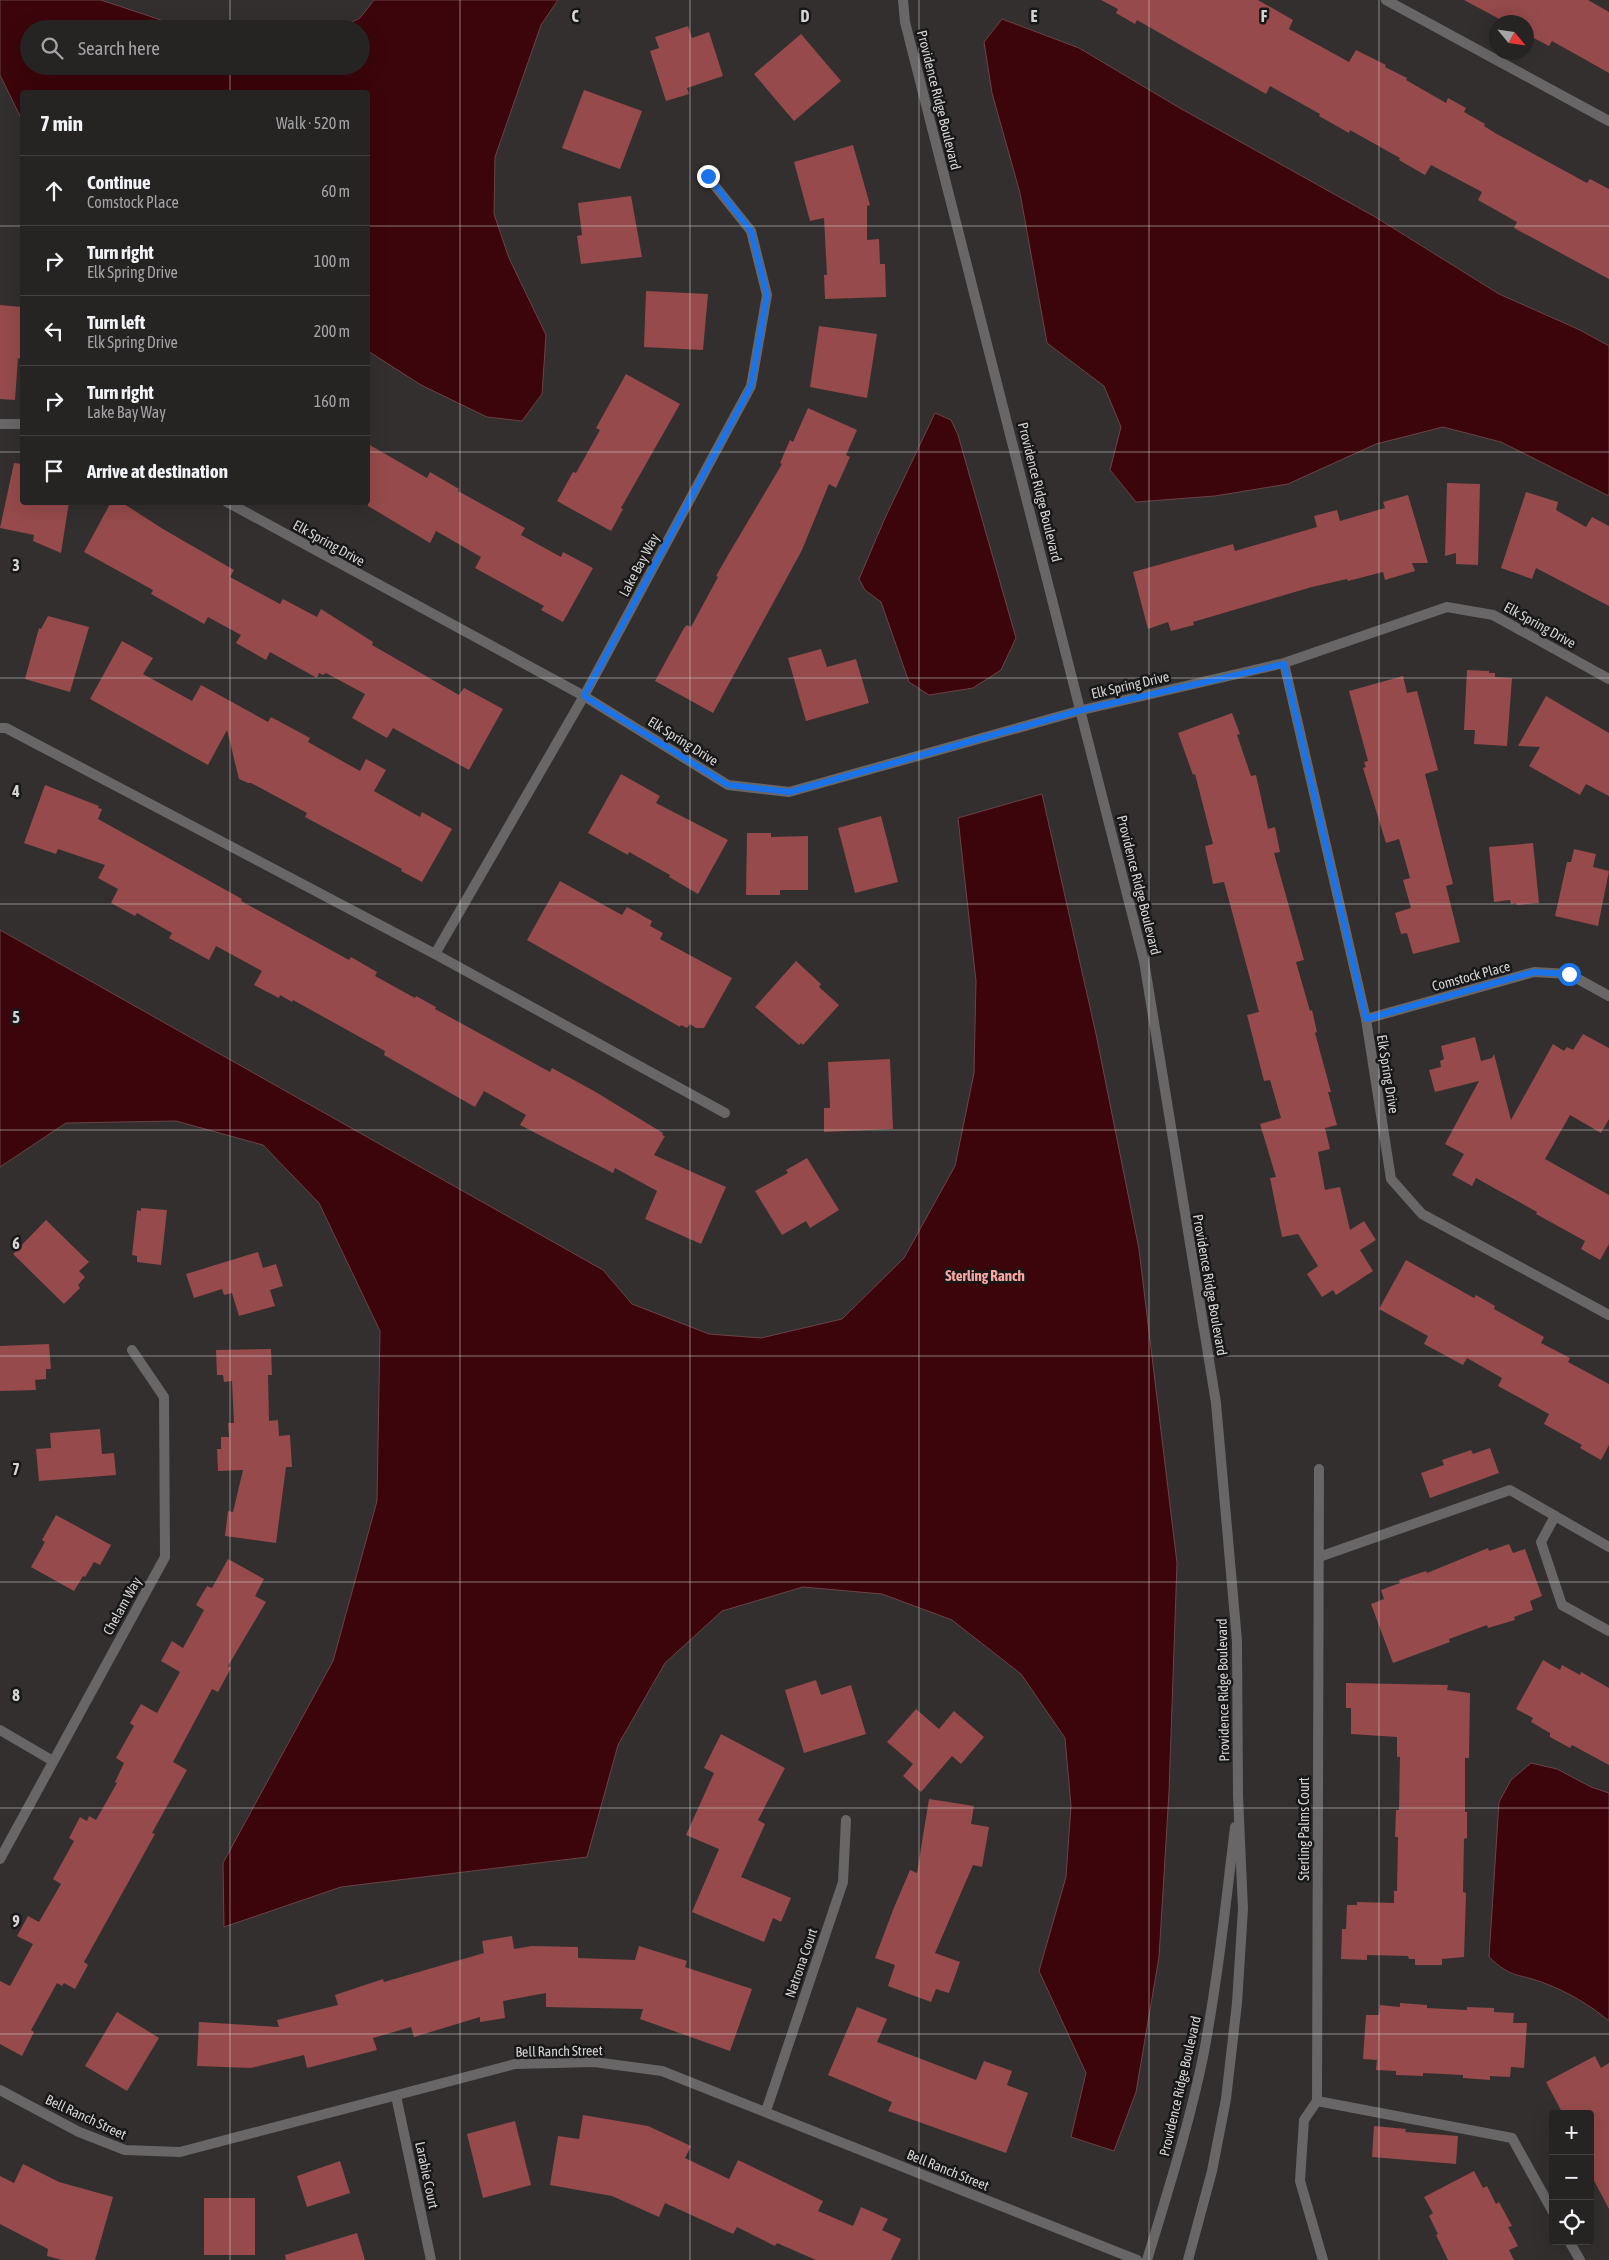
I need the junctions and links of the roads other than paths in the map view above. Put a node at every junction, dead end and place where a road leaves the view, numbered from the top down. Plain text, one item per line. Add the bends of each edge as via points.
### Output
1 (903, 0) edge
2 (1386, 0) edge
3 (1609, 121) edge
4 (708, 176) dead end
5 (0, 424) edge
6 (20, 424) edge
7 (233, 505) edge
8 (1284, 664) junction
9 (1609, 679) edge
10 (584, 696) junction
11 (1082, 710) junction
12 (0, 728) edge
13 (435, 954) junction
14 (1609, 996) edge
15 (1366, 1019) junction
16 (725, 1113) dead end
17 (1609, 1315) edge
18 (132, 1350) dead end
19 (1319, 1469) dead end
20 (1555, 1516) junction
21 (1609, 1547) edge
22 (1319, 1557) junction
23 (1609, 1631) edge
24 (0, 1730) edge
25 (53, 1761) junction
26 (1238, 1796) junction
27 (846, 1820) dead end
28 (0, 1859) edge
29 (0, 2090) edge
30 (396, 2096) junction
31 (1317, 2101) junction
32 (766, 2111) junction
33 (1549, 2205) edge
34 (1571, 2245) edge
35 (431, 2260) edge
36 (1137, 2260) edge
37 (1147, 2260) edge
38 (1188, 2260) edge
39 (1323, 2260) edge
40 (1580, 2260) edge

1 - 11 street, Providence Ridge Boulevard via 905,22
2 - 3 street
4 - 10 street, Lake Bay Way via 751,231 767,295 751,386
5 - 6 street
7 - 10 street, Elk Spring Drive
8 - 9 street, Elk Spring Drive via 1447,607 1494,615
8 - 11 street, Elk Spring Drive
8 - 15 street, Elk Spring Drive
10 - 11 street, Elk Spring Drive via 728,785 790,792
10 - 13 street, Lake Bay Way
11 - 26 street, Providence Ridge Boulevard via 1144,961 1216,1403 1237,1640
12 - 13 street
13 - 16 street
14 - 15 street, Comstock Place via 1569,974 1534,972
15 - 17 street, Elk Spring Drive via 1391,1178 1422,1214
18 - 25 street, Chelam Way via 164,1397 165,1557
19 - 22 street, Sterling Palms Court
20 - 21 street
20 - 22 street via 1510,1490
20 - 23 street via 1541,1542 1562,1605
22 - 31 street, Sterling Palms Court
24 - 25 street
25 - 28 street, Chelam Way
26 - 37 street, Providence Ridge Boulevard via 1216,1984 1203,2053 1178,2156
26 - 38 street, Providence Ridge Boulevard via 1242,1909 1233,2043 1214,2162
27 - 32 street, Natrona Court via 843,1882
29 - 30 street, Bell Ranch Street via 79,2132 125,2150 180,2152
30 - 32 street, Bell Ranch Street via 515,2064 594,2062 662,2071
30 - 35 street, Larabie Court
31 - 33 street via 1512,2138
31 - 39 street via 1304,2120 1300,2181
32 - 36 street, Bell Ranch Street
34 - 40 street

